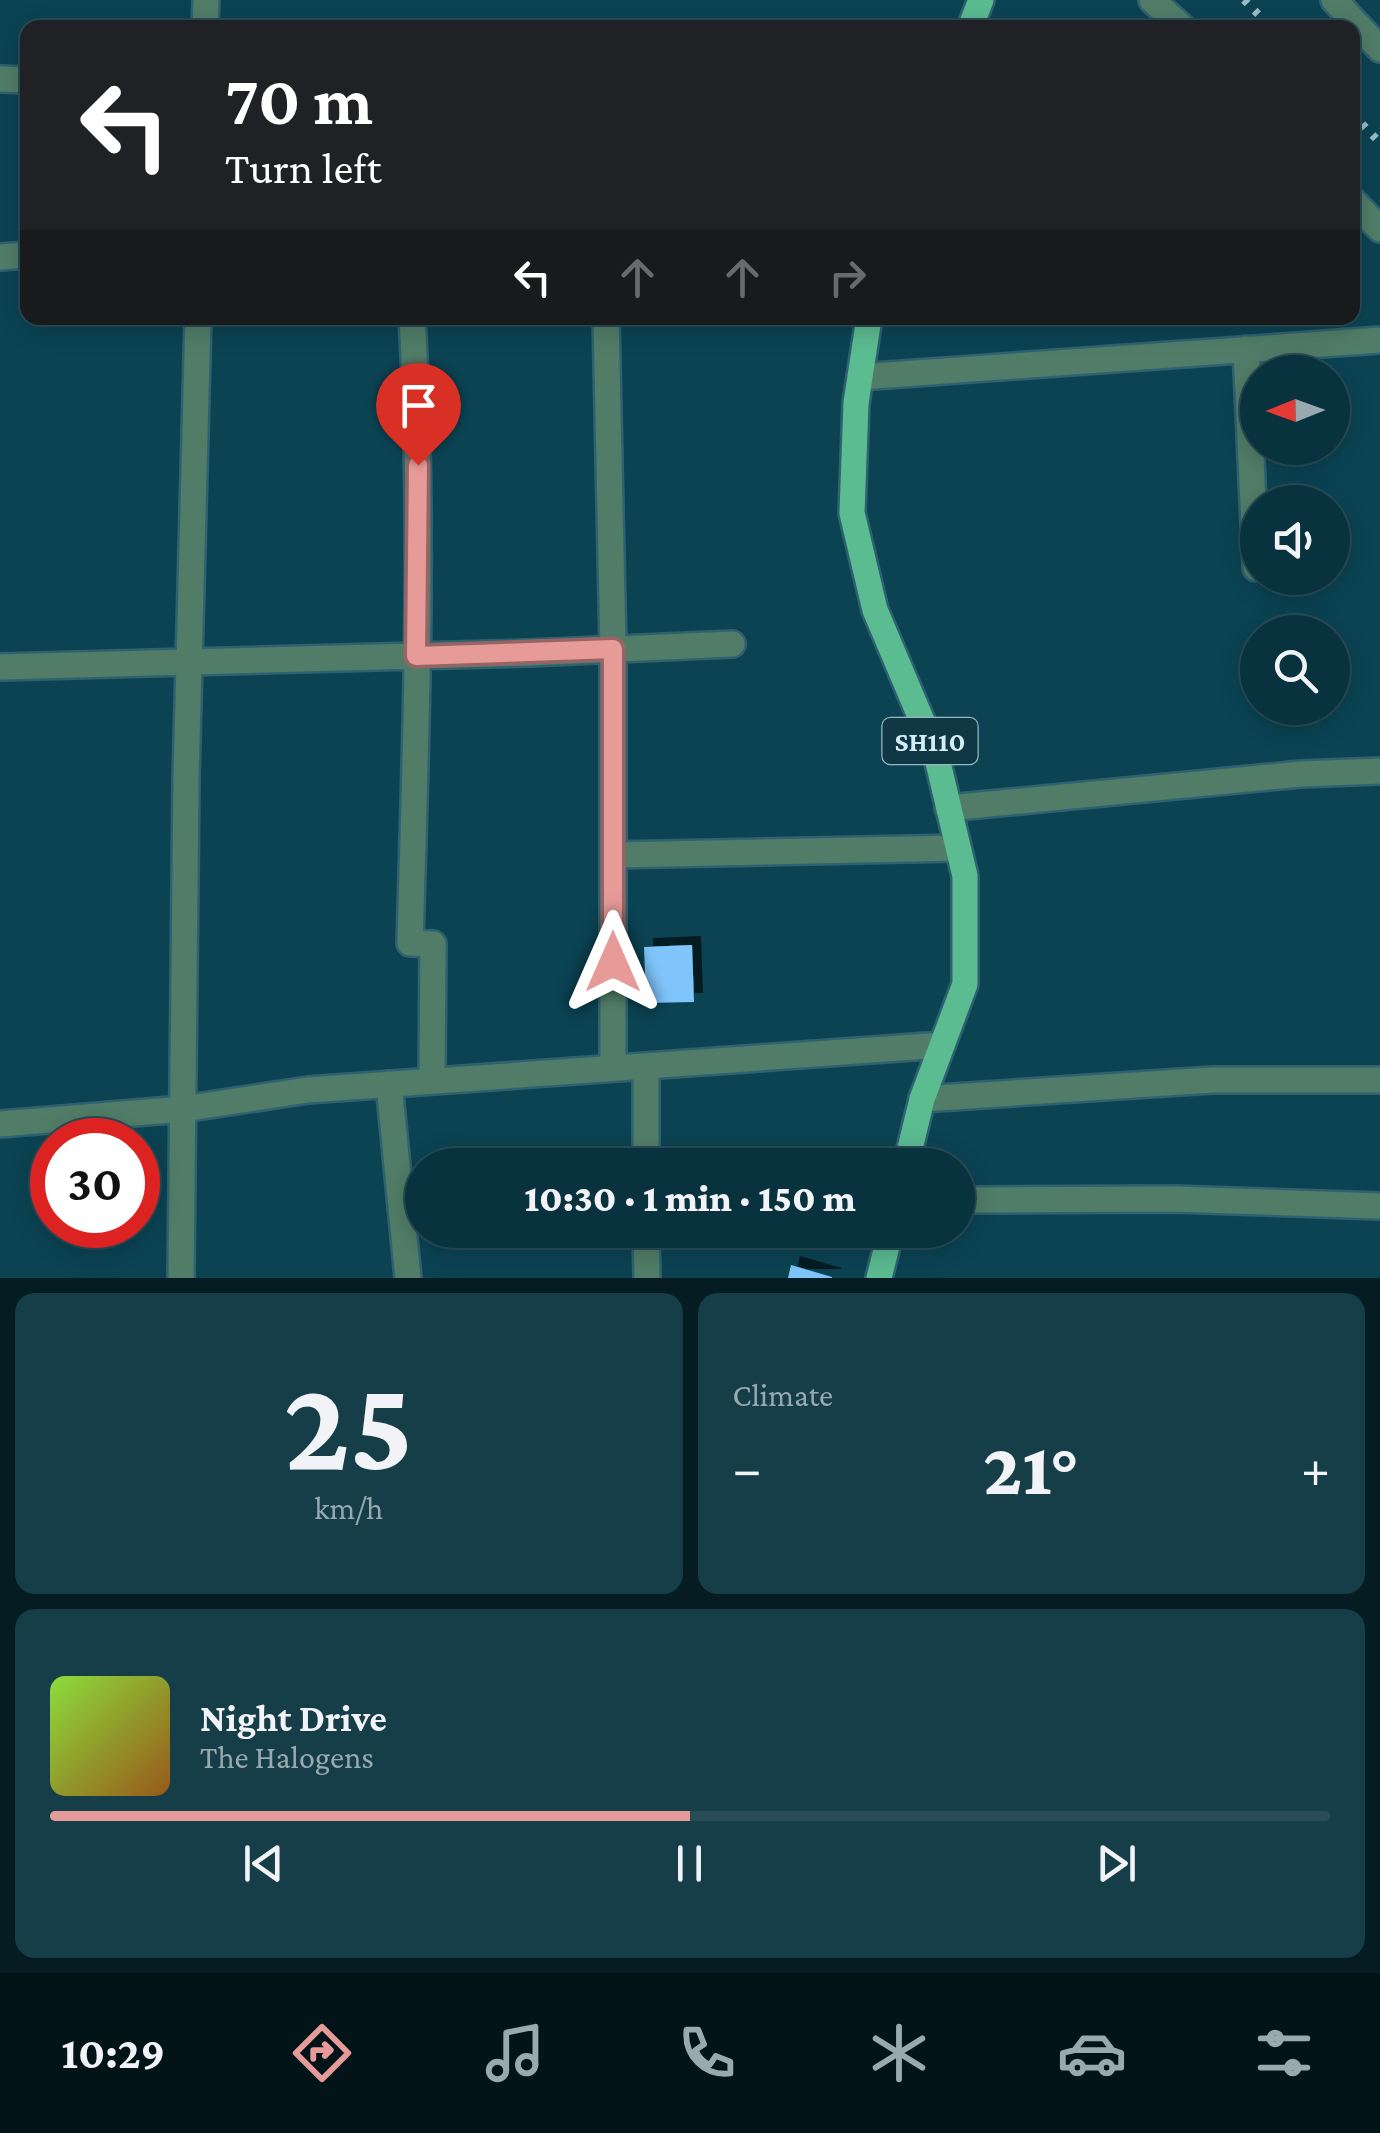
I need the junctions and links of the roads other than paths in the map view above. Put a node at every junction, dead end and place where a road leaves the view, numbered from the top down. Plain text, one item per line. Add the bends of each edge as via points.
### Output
1 (1152, 0) edge
2 (1334, 0) edge
3 (1174, 20) edge
4 (1353, 20) edge
5 (1360, 28) edge
6 (1380, 49) edge
7 (1360, 208) edge
8 (1380, 229) edge
9 (198, 325) edge
10 (412, 325) edge
11 (606, 325) edge
12 (868, 325) edge
13 (1380, 340) edge
14 (1246, 349) junction
15 (860, 377) junction
16 (1252, 485) edge
17 (732, 644) dead end
18 (613, 649) junction
19 (416, 656) junction
20 (190, 661) junction
21 (0, 667) edge
22 (1380, 771) edge
23 (948, 808) junction
24 (958, 848) junction
25 (613, 854) junction
26 (942, 1045) junction
27 (646, 1066) junction
28 (613, 1068) junction
29 (1380, 1080) edge
30 (432, 1081) junction
31 (389, 1084) junction
32 (922, 1099) junction
33 (182, 1109) junction
34 (0, 1124) edge
35 (646, 1148) edge
36 (910, 1148) edge
37 (975, 1200) edge
38 (1380, 1206) edge
39 (646, 1248) edge
40 (886, 1248) edge
41 (181, 1278) edge
42 (408, 1278) edge
43 (647, 1278) edge
44 (880, 1278) edge

1 - 3 street
2 - 4 street
5 - 6 street
7 - 8 street
9 - 20 street
10 - 19 street
11 - 18 street
12 - 15 main road, SH110
13 - 14 street
14 - 15 street
14 - 16 street
15 - 23 main road, SH110 via 852,512 875,610 936,754
17 - 18 street
18 - 19 street
18 - 25 street
19 - 20 street
19 - 30 street via 410,943 433,944
20 - 21 street
20 - 33 street
22 - 23 street
23 - 24 main road, SH110
24 - 25 street
24 - 26 main road, SH110 via 965,984
25 - 28 street
26 - 27 street
26 - 32 main road, SH110
27 - 28 street
27 - 35 street
28 - 30 street
29 - 32 street via 1212,1080
30 - 31 street
31 - 33 street
31 - 42 street
32 - 36 main road, SH110
33 - 34 street
33 - 41 street
37 - 38 street
39 - 43 street
40 - 44 main road

